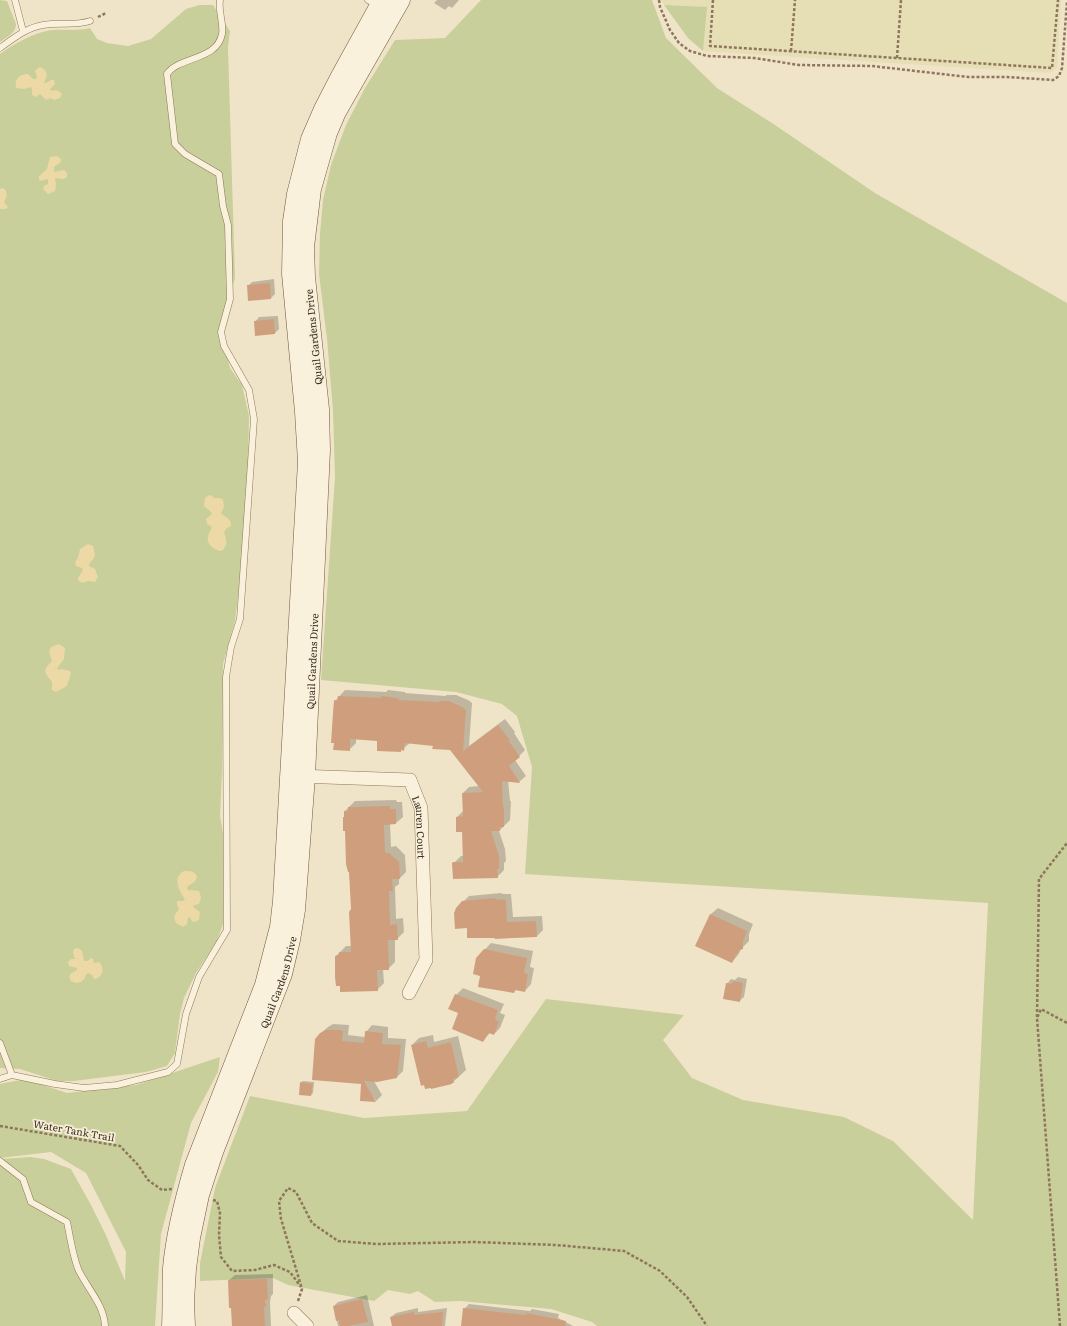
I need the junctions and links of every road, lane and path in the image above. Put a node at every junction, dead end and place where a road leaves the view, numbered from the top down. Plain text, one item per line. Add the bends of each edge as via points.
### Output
1 (15, 0) edge
2 (220, 0) edge
3 (658, 0) edge
4 (713, 0) edge
5 (795, 0) edge
6 (901, 0) edge
7 (1058, 0) edge
8 (1067, 2) edge
9 (385, 6) edge
10 (90, 21) dead end
11 (23, 31) junction
12 (0, 48) edge
13 (791, 51) junction
14 (897, 58) junction
15 (298, 776) junction
16 (1067, 843) edge
17 (410, 993) dead end
18 (1037, 1018) junction
19 (1067, 1023) edge
20 (0, 1043) edge
21 (12, 1075) junction
22 (0, 1079) edge
23 (0, 1126) edge
24 (0, 1161) edge
25 (175, 1188) dead end
26 (207, 1198) dead end
27 (294, 1313) dead end
28 (105, 1326) edge
29 (171, 1326) edge
30 (186, 1326) edge
31 (307, 1326) edge
32 (706, 1326) edge
33 (1060, 1326) edge

1 - 11 lane
2 - 21 lane via 222,34 217,44 207,54 171,67 167,74 175,144 185,154 219,174 228,225 230,299 220,332 224,346 249,390 254,419 240,619 226,677 227,930 199,977 186,1014 177,1064 168,1072 117,1085 84,1088
3 - 8 path via 670,30 679,43 690,52 707,56 754,58 799,65 872,66 968,77 1048,80 1054,80 1059,76 1062,68
4 - 13 path via 710,46
5 - 13 path
6 - 14 path
7 - 14 path via 1052,68
9 - 15 main road, Quail Gardens Drive via 328,133 312,189 307,222 306,277 320,409 321,450
10 - 11 lane via 44,25
11 - 12 lane
13 - 14 path
15 - 17 street, Lauren Court via 410,780 421,808 426,960
15 - 29 main road, Quail Gardens Drive via 279,927 264,985 194,1165 186,1192 172,1268
15 - 30 main road, Quail Gardens Drive via 300,876 292,940 278,988 214,1152 200,1195 187,1269
16 - 18 path via 1039,879
18 - 19 path via 1041,1009
18 - 33 path
20 - 21 lane
21 - 22 lane
23 - 25 path, Water Tank Trail via 120,1146 148,1180 162,1190
24 - 28 lane via 23,1179 31,1202 67,1222 78,1269 99,1304
26 - 32 path via 217,1201 220,1213 221,1257 232,1271 255,1270 274,1265 290,1272 302,1289 281,1219 279,1201 288,1188 296,1192 312,1223 338,1241 377,1244 474,1242 624,1251 660,1271 687,1297
27 - 31 street

